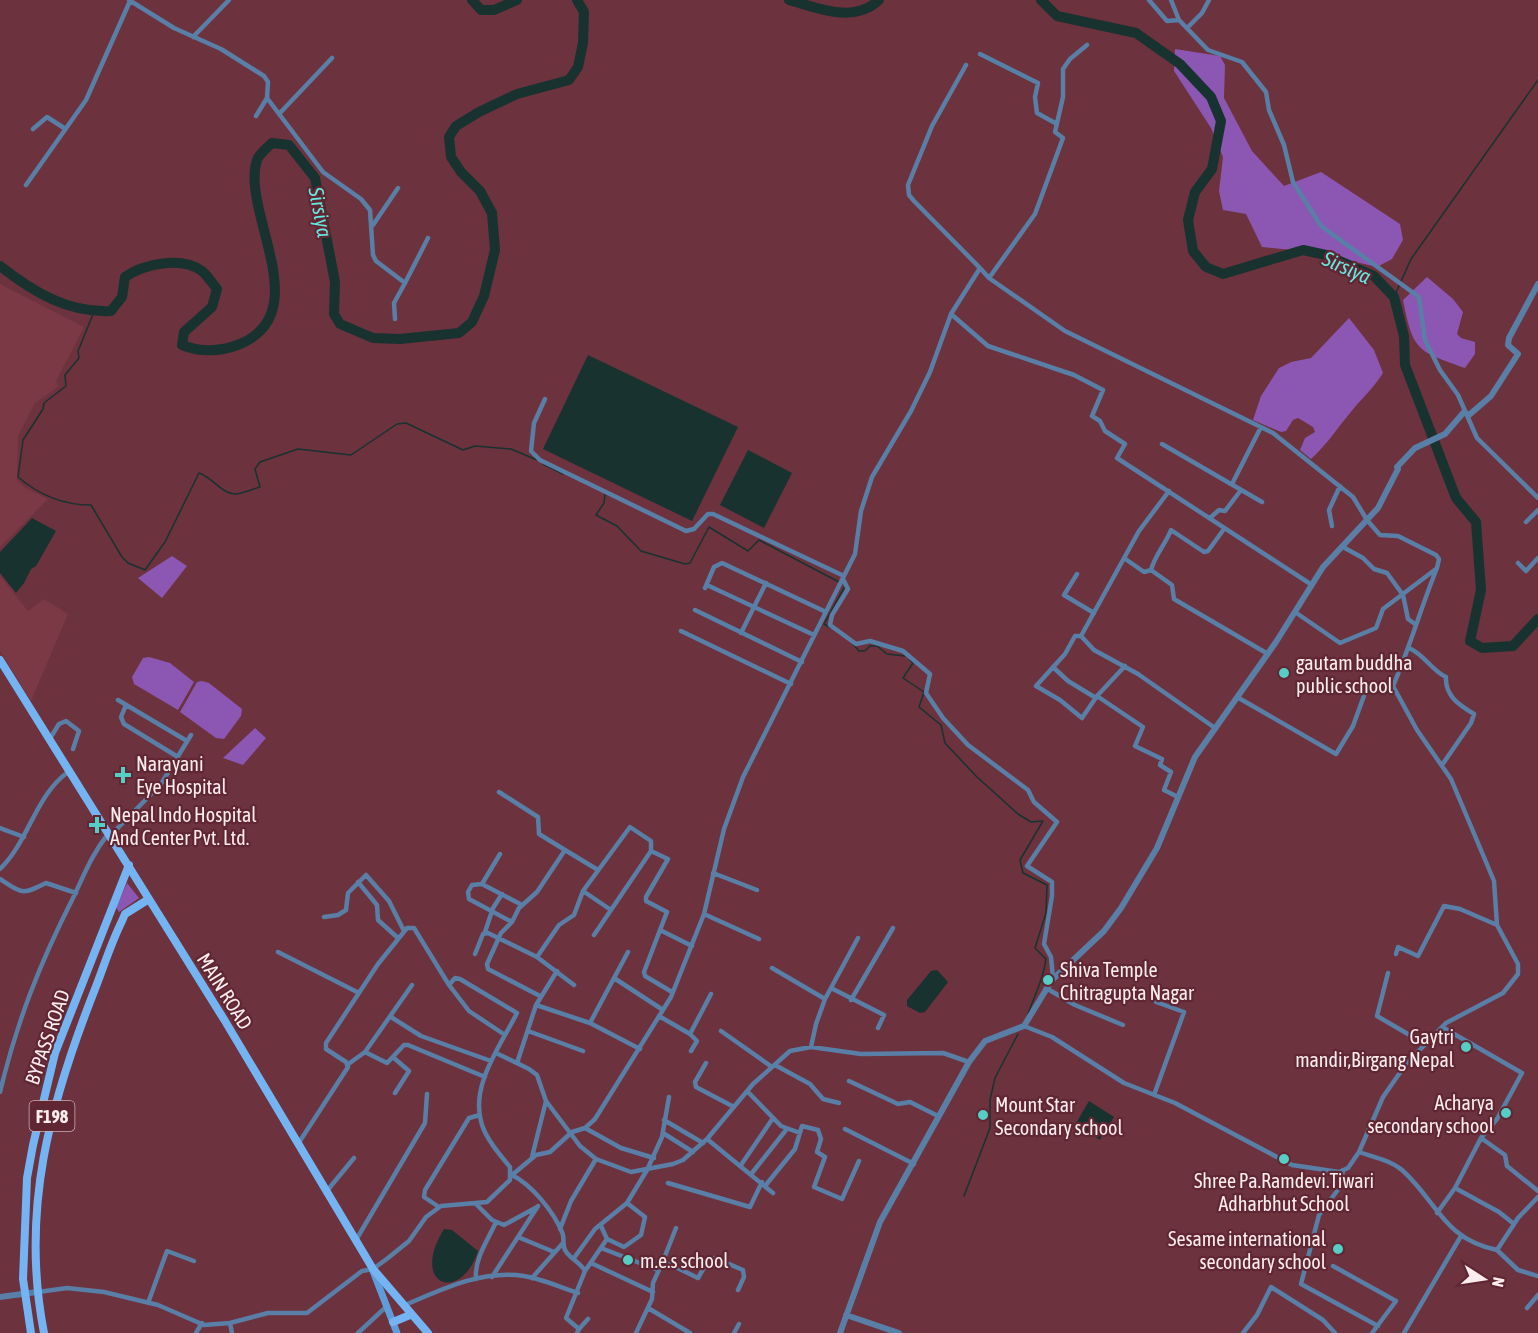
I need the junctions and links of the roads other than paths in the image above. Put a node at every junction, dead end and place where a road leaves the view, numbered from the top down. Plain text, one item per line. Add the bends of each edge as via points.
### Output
1 (130, 0) edge
2 (229, 0) edge
3 (1149, 0) edge
4 (1170, 0) edge
5 (1209, 0) edge
6 (1179, 20) junction
7 (1188, 27) junction
8 (193, 37) junction
9 (1087, 45) dead end
10 (980, 54) dead end
11 (332, 58) dead end
12 (966, 65) dead end
13 (267, 98) junction
14 (279, 114) junction
15 (256, 116) dead end
16 (1057, 124) junction
17 (64, 128) junction
18 (33, 129) dead end
19 (26, 185) dead end
20 (398, 188) dead end
21 (371, 227) junction
22 (428, 238) dead end
23 (980, 268) junction
24 (989, 278) junction
25 (405, 283) junction
26 (1538, 284) edge
27 (951, 314) junction
28 (395, 319) dead end
29 (545, 399) dead end
30 (1464, 412) junction
31 (1261, 427) junction
32 (1162, 444) dead end
33 (1232, 484) junction
34 (1340, 486) junction
35 (1241, 489) junction
36 (1169, 491) junction
37 (1538, 498) edge
38 (1262, 502) dead end
39 (1538, 510) edge
40 (1210, 518) junction
41 (1367, 520) junction
42 (1526, 522) dead end
43 (1332, 526) dead end
44 (1224, 529) junction
45 (1343, 547) junction
46 (1124, 558) junction
47 (1538, 558) edge
48 (1518, 563) dead end
49 (1437, 568) junction
50 (1150, 570) junction
51 (1077, 574) dead end
52 (842, 581) junction
53 (766, 583) junction
54 (1312, 585) junction
55 (1403, 595) junction
56 (754, 607) junction
57 (695, 610) dead end
58 (826, 612) junction
59 (1295, 612) junction
60 (1094, 613) junction
61 (1415, 624) junction
62 (681, 631) dead end
63 (741, 633) junction
64 (814, 635) junction
65 (1081, 636) junction
66 (1409, 648) junction
67 (1268, 654) junction
68 (0, 660) edge
69 (802, 662) junction
70 (1125, 666) junction
71 (1053, 667) junction
72 (791, 684) junction
73 (1393, 686) junction
74 (1096, 697) junction
75 (1237, 697) junction
76 (118, 700) dead end
77 (126, 705) junction
78 (1215, 728) junction
79 (191, 735) dead end
80 (48, 740) junction
81 (187, 741) junction
82 (73, 749) dead end
83 (178, 757) junction
84 (1442, 765) junction
85 (68, 772) junction
86 (499, 792) dead end
87 (1178, 797) junction
88 (0, 828) edge
89 (109, 835) junction
90 (24, 837) junction
91 (565, 850) junction
92 (651, 851) junction
93 (500, 854) dead end
94 (129, 865) junction
95 (0, 869) edge
96 (598, 870) junction
97 (713, 873) junction
98 (0, 879) edge
99 (358, 882) junction
100 (482, 884) junction
101 (757, 890) dead end
102 (583, 891) junction
103 (76, 893) junction
104 (502, 894) junction
105 (149, 899) junction
106 (522, 905) junction
107 (611, 910) junction
108 (492, 911) junction
109 (704, 914) junction
110 (324, 917) dead end
111 (512, 921) junction
112 (1497, 925) junction
113 (893, 928) dead end
114 (660, 930) junction
115 (404, 931) junction
116 (485, 932) junction
117 (104, 933) junction
118 (594, 935) dead end
119 (116, 936) junction
120 (398, 938) junction
121 (500, 938) junction
122 (858, 938) dead end
123 (759, 939) dead end
124 (692, 946) junction
125 (278, 952) dead end
126 (628, 952) dead end
127 (475, 954) dead end
128 (1396, 954) dead end
129 (537, 957) junction
130 (772, 969) dead end
131 (557, 971) junction
132 (1388, 973) dead end
133 (614, 978) junction
134 (1053, 978) junction
135 (412, 984) dead end
136 (448, 985) junction
137 (574, 985) dead end
138 (1046, 988) junction
139 (833, 989) junction
140 (359, 993) junction
141 (672, 993) junction
142 (711, 994) dead end
143 (540, 996) junction
144 (825, 999) junction
145 (851, 1000) junction
146 (1156, 1002) dead end
147 (536, 1005) junction
148 (663, 1010) junction
149 (659, 1016) junction
150 (391, 1017) junction
151 (590, 1023) junction
152 (1123, 1025) dead end
153 (1024, 1026) junction
154 (1442, 1027) junction
155 (878, 1028) dead end
156 (528, 1031) junction
157 (722, 1031) dead end
158 (690, 1034) junction
159 (505, 1035) junction
160 (1425, 1044) junction
161 (812, 1047) junction
162 (640, 1049) junction
163 (583, 1051) dead end
164 (691, 1051) dead end
165 (365, 1052) junction
166 (496, 1053) junction
167 (393, 1058) junction
168 (491, 1061) junction
169 (969, 1062) junction
170 (517, 1063) junction
171 (706, 1063) dead end
172 (347, 1065) junction
173 (773, 1066) junction
174 (485, 1077) junction
175 (849, 1081) dead end
176 (747, 1091) junction
177 (0, 1092) edge
178 (395, 1093) dead end
179 (427, 1094) dead end
180 (1154, 1095) junction
181 (669, 1097) dead end
182 (546, 1101) junction
183 (839, 1103) dead end
184 (734, 1107) junction
185 (40, 1110) junction
186 (53, 1113) junction
187 (480, 1115) junction
188 (938, 1116) junction
189 (773, 1118) junction
190 (664, 1120) junction
191 (585, 1128) junction
192 (845, 1129) dead end
193 (786, 1130) junction
194 (572, 1132) junction
195 (663, 1133) junction
196 (800, 1133) junction
197 (1481, 1138) junction
198 (705, 1141) junction
199 (297, 1145) junction
200 (693, 1152) junction
201 (1359, 1152) junction
202 (354, 1158) dead end
203 (654, 1158) junction
204 (531, 1159) junction
205 (596, 1160) junction
206 (859, 1161) dead end
207 (914, 1164) junction
208 (741, 1166) junction
209 (647, 1170) junction
210 (1343, 1170) junction
211 (752, 1173) junction
212 (512, 1175) junction
213 (668, 1183) dead end
214 (764, 1184) junction
215 (1455, 1188) junction
216 (1538, 1191) edge
217 (326, 1192) junction
218 (773, 1193) dead end
219 (1538, 1197) edge
220 (627, 1203) junction
221 (477, 1205) junction
222 (540, 1205) junction
223 (439, 1207) junction
224 (1437, 1213) junction
225 (496, 1222) junction
226 (1514, 1224) junction
227 (601, 1226) junction
228 (676, 1228) dead end
229 (560, 1229) junction
230 (1461, 1236) junction
231 (518, 1237) junction
232 (607, 1239) junction
233 (356, 1240) junction
234 (565, 1241) junction
235 (601, 1248) junction
236 (1497, 1250) junction
237 (554, 1252) junction
238 (574, 1258) junction
239 (194, 1260) dead end
240 (663, 1261) junction
241 (591, 1263) junction
242 (1333, 1266) dead end
243 (373, 1269) junction
244 (658, 1270) junction
245 (585, 1271) junction
246 (1538, 1276) edge
247 (492, 1277) junction
248 (532, 1278) junction
249 (476, 1279) junction
250 (738, 1290) dead end
251 (37, 1292) junction
252 (653, 1292) junction
253 (25, 1293) junction
254 (578, 1293) junction
255 (1538, 1295) edge
256 (0, 1297) edge
257 (148, 1303) junction
258 (387, 1306) junction
259 (403, 1306) junction
260 (648, 1308) junction
261 (1527, 1308) dead end
262 (410, 1315) junction
263 (846, 1315) junction
264 (588, 1319) dead end
265 (393, 1322) junction
266 (202, 1323) junction
267 (230, 1323) junction
268 (739, 1324) dead end
269 (1378, 1326) junction
270 (578, 1331) edge
271 (32, 1333) edge
272 (44, 1333) edge
273 (196, 1333) edge
274 (232, 1333) edge
275 (358, 1333) edge
276 (397, 1333) edge
277 (428, 1333) edge
278 (636, 1333) edge
279 (690, 1333) edge
280 (734, 1333) edge
281 (840, 1333) edge
282 (899, 1333) edge
283 (1243, 1333) edge
284 (1335, 1333) edge
285 (1372, 1333) edge
286 (1404, 1333) edge

1 - 8 street
1 - 17 street via 86,100
2 - 8 street
3 - 6 street via 1167,21
4 - 6 street
5 - 7 street
6 - 7 street
7 - 30 street via 1208,50 1242,62 1266,92 1293,182 1321,226 1419,297 1425,340
8 - 13 street via 214,45 264,76 268,82
9 - 16 street via 1063,69 1063,97
10 - 16 street via 1038,83 1037,113
11 - 14 street
12 - 23 street via 932,126 908,185 914,201
13 - 14 street
13 - 15 street
14 - 21 street via 323,172 361,198 370,210
16 - 24 street via 1055,132 1063,138 1035,214
17 - 18 street via 47,117
17 - 19 street
20 - 21 street
21 - 25 street via 376,261
22 - 25 street
23 - 24 street
23 - 27 street
24 - 31 street via 1073,335
25 - 28 street via 394,303
26 - 30 street via 1509,338 1508,345 1518,354 1491,396 1469,415
27 - 36 street via 988,346 1074,375 1103,390 1092,416 1100,421 1101,428 1125,444 1117,459
27 - 52 street via 930,372 866,490 859,539
29 - 52 street via 531,434 531,451 540,460 686,531 713,514
30 - 37 street via 1483,447
30 - 41 street via 1445,434 1415,448 1397,467 1386,496
31 - 33 street
31 - 34 street via 1300,452
32 - 33 street
33 - 35 street
34 - 41 street via 1353,497
34 - 43 street via 1329,510
35 - 38 street
35 - 40 street via 1225,511 1219,510
36 - 40 street
36 - 46 street
39 - 42 street
40 - 44 street
41 - 45 street
41 - 49 street via 1380,535 1398,536 1436,555
44 - 50 street via 1204,552 1171,530
44 - 54 street
45 - 54 street
45 - 55 street via 1374,569 1387,573
46 - 50 street via 1144,572
46 - 60 street
47 - 48 street via 1526,571
49 - 55 street
49 - 61 street
50 - 67 street via 1172,585 1174,598
51 - 60 street via 1064,595
52 - 58 street
52 - 134 street via 848,589 830,625 856,644 875,642 908,653 930,674 926,693 943,718 968,746 1028,789 1034,802 1057,822 1028,866 1052,882 1044,945 1051,957
53 - 56 street
53 - 56 street via 722,562 714,567 706,586
53 - 58 street
54 - 59 street
55 - 59 street via 1383,609 1376,628 1340,643
55 - 61 street via 1408,619
56 - 63 street
56 - 64 street
57 - 63 street
58 - 64 street
59 - 67 street
60 - 65 street
61 - 66 street
62 - 72 street
63 - 69 street
64 - 69 street
65 - 70 street via 1094,650
65 - 71 street via 1075,636
66 - 73 street
66 - 84 street via 1446,677 1446,686 1456,703 1474,714
67 - 75 street
68 - 80 main road, MAIN ROAD
69 - 72 street
70 - 74 street
70 - 78 street
71 - 74 street
71 - 74 street via 1036,686 1082,718
72 - 97 street via 742,777
73 - 75 street via 1371,688 1365,693 1353,726 1336,754
73 - 84 street
74 - 87 street via 1143,727 1135,746 1161,759 1160,765 1171,772 1164,790
75 - 78 street
76 - 77 street
77 - 81 street
77 - 83 street via 121,717 124,724
78 - 87 street via 1195,757
79 - 81 street
80 - 82 street via 59,724 66,721 80,731
80 - 85 main road, MAIN ROAD
81 - 83 street
83 - 89 street via 160,784
84 - 112 street via 1494,881
85 - 89 main road, MAIN ROAD
85 - 90 street via 52,786
86 - 91 street via 538,817 540,834
87 - 134 street via 1147,868 1121,908 1104,931
88 - 90 street
89 - 94 main road, MAIN ROAD
89 - 103 street via 94,851
90 - 95 street
91 - 96 street
91 - 106 street via 537,892
92 - 96 street via 651,841 630,827
92 - 107 street
92 - 114 street via 668,859 646,897 646,901 668,912
93 - 100 street
94 - 105 main road, MAIN ROAD
94 - 117 main road, F198
96 - 102 street
97 - 101 street
97 - 109 street
98 - 103 street via 23,893 46,882
99 - 110 street via 348,893 346,910
99 - 115 street via 366,875 371,879
99 - 120 street via 377,905 378,920
100 - 104 street
100 - 108 street via 474,883 468,896
102 - 107 street
102 - 129 street via 574,915 559,926
103 - 177 street via 19,1020
104 - 106 street
104 - 108 street
105 - 119 main road, F198 via 125,914
105 - 199 main road, MAIN ROAD
106 - 111 street
107 - 118 street
108 - 111 street
108 - 116 street
109 - 123 street
109 - 124 street
111 - 121 street
112 - 128 street via 1444,906 1418,956 1398,947
112 - 154 street via 1518,964 1518,974 1503,993
113 - 145 street
114 - 124 street
114 - 141 street via 644,972
115 - 120 street
115 - 136 street via 414,928
116 - 121 street
116 - 127 street
117 - 119 main road
117 - 185 main road, BYPASS ROAD / F198 via 55,1053
119 - 186 main road, BYPASS ROAD / F198 via 67,1059
120 - 140 street
121 - 129 street
121 - 143 street via 488,959 488,969
122 - 139 street
124 - 141 street
125 - 140 street
126 - 133 street
129 - 131 street
130 - 144 street
131 - 137 street
131 - 143 street
132 - 160 street via 1377,1016
133 - 148 street
133 - 151 street
134 - 138 street
135 - 150 street
136 - 159 street via 469,1011
136 - 159 street via 455,978 460,979 516,1011
138 - 152 street
138 - 153 street
139 - 144 street
139 - 145 street
140 - 172 street via 326,1044 326,1049
141 - 148 street
142 - 158 street
143 - 147 street
144 - 161 street
145 - 155 street via 884,1015
146 - 180 street via 1184,1012
147 - 151 street
147 - 156 street
148 - 149 street
149 - 158 street
149 - 162 street
150 - 165 street
150 - 168 street via 417,1034
151 - 162 street
153 - 169 street via 985,1041
153 - 180 street via 1052,1037 1124,1083
154 - 160 street
154 - 197 street via 1522,1073 1497,1119
156 - 163 street
156 - 170 street
157 - 173 street
158 - 164 street via 697,1041
159 - 166 street
160 - 201 street via 1387,1090
161 - 169 street via 861,1054 944,1053
161 - 173 street via 790,1051
162 - 191 street via 595,1119
165 - 167 street via 387,1063
165 - 172 street
166 - 168 street
166 - 170 street
167 - 174 street via 408,1045
167 - 178 street via 409,1071
168 - 174 street
169 - 188 street
170 - 182 street via 537,1075
171 - 184 street via 694,1085
172 - 199 street
173 - 176 street
173 - 183 street via 810,1084 824,1100
174 - 187 street
175 - 188 street via 898,1104 910,1102
176 - 184 street
176 - 189 street
179 - 233 street via 425,1123
180 - 210 street via 1201,1115 1292,1165 1319,1171
181 - 190 street
182 - 194 street
182 - 204 street
184 - 198 street
185 - 186 main road
185 - 253 main road, BYPASS ROAD / F198 via 27,1178
186 - 251 main road, BYPASS ROAD / F198 via 35,1211
187 - 212 street via 482,1126
187 - 223 street via 469,1118 425,1190 424,1197
188 - 207 street
189 - 193 street
189 - 208 street
190 - 195 street
190 - 198 street
191 - 194 street
191 - 203 street via 621,1148
192 - 207 street
193 - 196 street
193 - 211 street
194 - 204 street via 550,1152
194 - 205 street via 580,1146
195 - 200 street
195 - 203 street
196 - 206 street via 802,1126 818,1130 821,1139 817,1152 825,1157 814,1187 843,1199
196 - 214 street via 795,1149
197 - 215 street
197 - 216 street via 1505,1155 1507,1166
198 - 200 street
198 - 208 street
199 - 217 main road, MAIN ROAD
200 - 209 street via 674,1164
201 - 210 street
201 - 224 street via 1403,1171
202 - 217 street
203 - 209 street
204 - 212 street
205 - 209 street via 631,1172
205 - 229 street via 571,1201
207 - 263 street via 880,1222
208 - 211 street
209 - 220 street
210 - 269 street via 1342,1182 1316,1226 1301,1284
211 - 214 street
212 - 221 street via 487,1202
212 - 222 street via 530,1188
213 - 214 street via 750,1207
214 - 218 street
215 - 224 street
215 - 226 street
217 - 233 main road, MAIN ROAD
219 - 226 street
220 - 227 street
220 - 232 street via 645,1217 641,1235 624,1247
221 - 223 street
221 - 225 street
222 - 225 street via 508,1224
222 - 229 street
222 - 231 street
223 - 243 street via 409,1240
224 - 230 street
225 - 249 street via 483,1245
226 - 236 street
227 - 232 street
227 - 238 street
228 - 240 street
229 - 234 street
230 - 236 street
230 - 286 street
231 - 237 street
231 - 247 street
232 - 235 street
233 - 243 main road, MAIN ROAD
234 - 237 street
234 - 238 street via 563,1247
235 - 241 street
235 - 244 street
236 - 246 street via 1518,1269
237 - 248 street
238 - 245 street
239 - 257 street via 167,1251
240 - 244 street
240 - 250 street via 698,1278 709,1260 715,1258 743,1270
241 - 245 street
241 - 252 street
242 - 269 street via 1396,1301
243 - 258 main road
243 - 259 main road, MAIN ROAD
243 - 267 street via 362,1271 307,1313 257,1314
244 - 252 street
245 - 254 street
247 - 248 street
247 - 249 street
248 - 254 street
249 - 259 street
251 - 253 street
251 - 257 street via 67,1288
251 - 272 main road, BYPASS ROAD / F198
252 - 260 street
253 - 256 street
253 - 271 main road, BYPASS ROAD / F198
254 - 270 street via 566,1318
255 - 261 street
257 - 266 street
258 - 265 main road
258 - 275 street
259 - 262 main road, MAIN ROAD
260 - 278 street
260 - 279 street
262 - 265 main road
262 - 277 main road, MAIN ROAD
263 - 281 street
263 - 282 street
264 - 270 street
265 - 276 main road
266 - 267 street
266 - 273 street
267 - 274 street
268 - 280 street
269 - 285 street
283 - 284 street via 1271,1287 1323,1320

